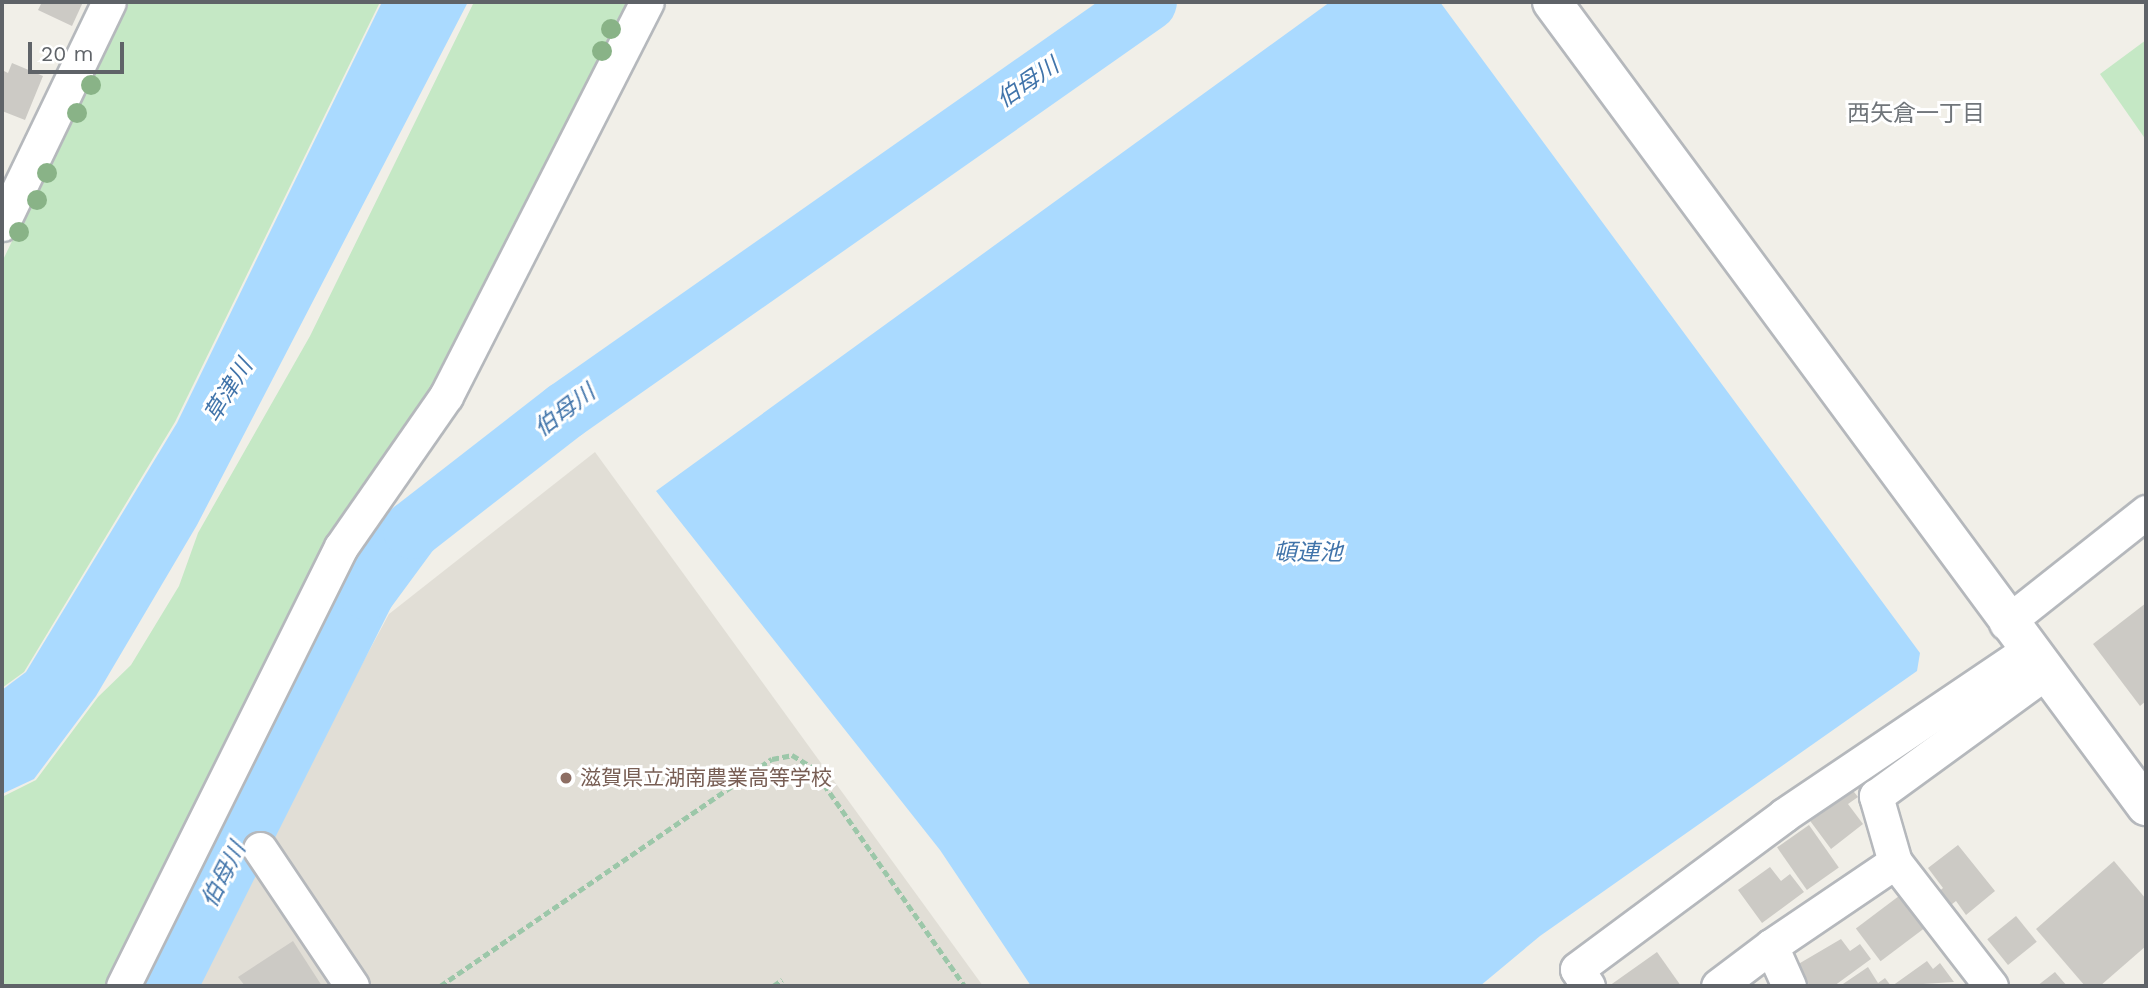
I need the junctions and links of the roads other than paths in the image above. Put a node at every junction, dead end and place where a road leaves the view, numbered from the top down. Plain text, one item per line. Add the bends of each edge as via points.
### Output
1 (109, 2) edge
2 (647, 2) edge
3 (667, 2) edge
4 (1552, 2) edge
5 (2, 224) edge
6 (456, 396) junction
7 (2146, 512) edge
8 (2027, 648) junction
9 (2141, 787) edge
10 (260, 849) dead end
11 (1895, 862) junction
12 (1771, 946) junction
13 (122, 986) edge
14 (143, 986) edge
15 (352, 986) edge
16 (1588, 986) edge
17 (1718, 986) edge
18 (1789, 986) edge
19 (1991, 986) edge

1 - 5 street
2 - 6 street
3 - 6 street
4 - 8 street
6 - 13 street via 341,547
6 - 14 street via 358,552
7 - 8 street
8 - 9 street
8 - 11 street via 1876,796
8 - 16 street via 1784,815 1577,969
10 - 15 street
11 - 12 street
11 - 19 street
12 - 17 street
12 - 18 street

